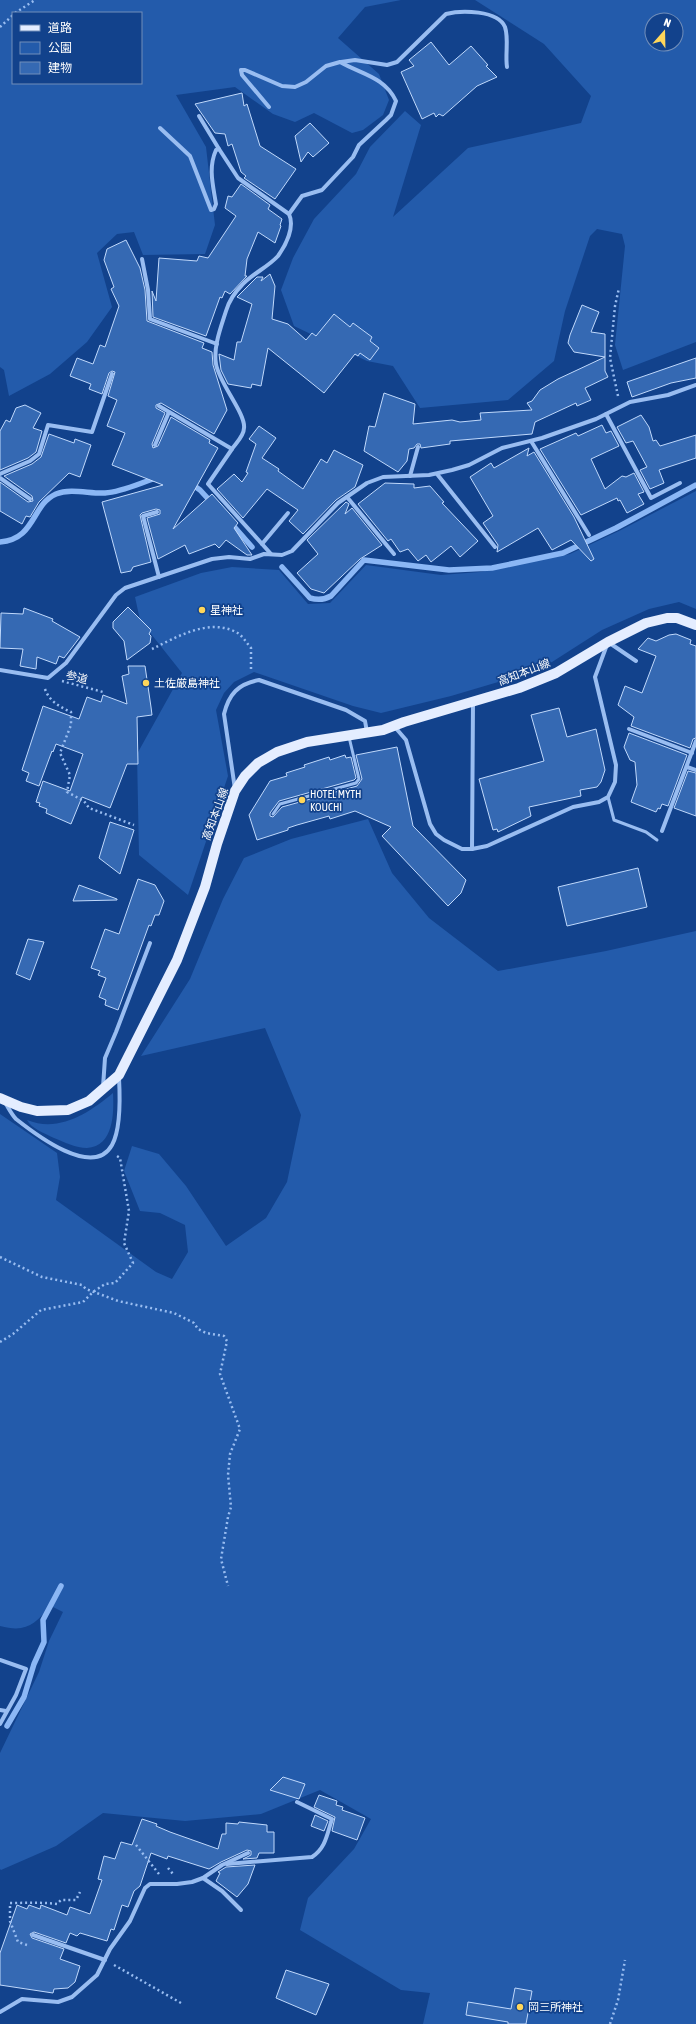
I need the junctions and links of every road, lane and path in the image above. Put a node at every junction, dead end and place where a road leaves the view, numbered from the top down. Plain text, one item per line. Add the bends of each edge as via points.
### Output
1 (35, 0) edge
2 (17, 12) edge
3 (12, 16) edge
4 (0, 27) edge
5 (340, 62) junction
6 (507, 67) dead end
7 (269, 108) dead end
8 (199, 116) dead end
9 (160, 128) dead end
10 (219, 149) junction
11 (289, 214) junction
12 (142, 259) dead end
13 (619, 288) dead end
14 (217, 344) junction
15 (112, 374) dead end
16 (696, 385) edge
17 (159, 406) dead end
18 (620, 406) junction
19 (169, 412) junction
20 (606, 414) junction
21 (531, 440) junction
22 (155, 445) dead end
23 (418, 448) dead end
24 (232, 449) junction
25 (0, 474) edge
26 (436, 474) junction
27 (410, 476) junction
28 (0, 478) edge
29 (680, 483) dead end
30 (347, 497) junction
31 (30, 499) dead end
32 (158, 512) dead end
33 (288, 514) dead end
34 (589, 535) dead end
35 (262, 544) junction
36 (495, 547) dead end
37 (272, 554) junction
38 (394, 554) dead end
39 (159, 577) junction
40 (696, 625) edge
41 (608, 642) junction
42 (152, 649) dead end
43 (636, 661) dead end
44 (0, 670) edge
45 (42, 677) junction
46 (48, 678) junction
47 (250, 682) junction
48 (103, 692) dead end
49 (473, 702) junction
50 (394, 725) junction
51 (629, 729) dead end
52 (367, 733) junction
53 (349, 735) junction
54 (696, 741) edge
55 (692, 753) junction
56 (686, 767) junction
57 (696, 770) edge
58 (235, 791) junction
59 (608, 797) junction
60 (273, 814) dead end
61 (134, 825) dead end
62 (662, 831) dead end
63 (657, 840) dead end
64 (472, 849) junction
65 (150, 943) dead end
66 (119, 1075) junction
67 (103, 1089) junction
68 (2, 1100) edge
69 (110, 1148) junction
70 (0, 1257) edge
71 (93, 1292) junction
72 (0, 1342) edge
73 (228, 1586) dead end
74 (0, 1660) edge
75 (0, 1710) edge
76 (6, 1711) junction
77 (0, 1724) edge
78 (297, 1802) dead end
79 (136, 1845) dead end
80 (248, 1853) dead end
81 (222, 1865) junction
82 (202, 1878) junction
83 (150, 1884) junction
84 (241, 1910) dead end
85 (33, 1935) dead end
86 (104, 1960) junction
87 (625, 1960) dead end
88 (182, 2003) dead end
89 (0, 2012) edge
90 (610, 2024) edge

1 - 2 path
3 - 4 path
5 - 6 street via 355,60 391,65 446,14 486,13 505,27
5 - 7 street via 326,66 306,82 295,87 282,86 241,70 242,75
5 - 11 street via 374,77 396,101 386,120 359,145 353,157 322,190 302,196
8 - 10 street
9 - 10 street via 190,156 212,210 216,204 212,159
10 - 11 street via 238,178
11 - 14 street via 292,220 291,231 278,256 235,293 228,304
12 - 14 street via 150,319
13 - 18 path via 610,358
14 - 24 street via 216,362 221,380 244,422 242,434
15 - 25 street via 92,432 48,425 39,454 30,461
16 - 18 street via 668,395
17 - 19 street
18 - 20 street
19 - 22 street
19 - 24 street
20 - 21 street
20 - 29 street via 651,498
21 - 26 street via 502,448 470,465
21 - 34 street
23 - 27 street
24 - 35 street via 208,484
26 - 27 street
26 - 36 street
27 - 30 street via 383,477 367,483
28 - 31 street
30 - 37 street via 292,551 282,555
30 - 38 street
32 - 39 street via 143,516
33 - 35 street
35 - 37 street
37 - 39 street via 250,559 212,559
39 - 46 street via 125,588 116,595 66,663
40 - 41 main road, 高知本山線 via 677,618 667,618 636,627
41 - 43 street
41 - 49 main road, 高知本山線 via 539,681
41 - 59 street via 595,677 616,765 615,782
42 - 47 path via 193,630 222,627 237,632 251,648
44 - 45 street
45 - 46 street
45 - 61 path via 47,695 58,706 71,712 71,725 60,753 70,775 67,792 84,800 90,808
46 - 48 path, 参道
47 - 52 street via 259,680 346,710 365,721
47 - 58 street via 234,691 226,704 224,714
49 - 50 main road, 高知本山線
49 - 64 street
50 - 52 main road, 高知本山線
50 - 64 street via 406,740 430,824 436,834 462,849
51 - 55 street
52 - 53 main road, 高知本山線
53 - 58 main road, 高知本山線 via 307,742 277,752 258,763
53 - 60 lane via 359,779 356,783 280,804
54 - 55 street
55 - 56 street
56 - 57 street
56 - 62 street
58 - 66 main road, 高知本山線 via 206,887 177,960
59 - 63 lane via 614,820 646,832
59 - 64 street via 599,802 574,807 487,846
65 - 67 street via 104,1058
66 - 67 main road, 高知本山線
66 - 69 street via 118,1121 116,1136
67 - 68 main road, 高知本山線 via 89,1101 68,1110 37,1111
68 - 69 street via 15,1118 67,1153 92,1157
69 - 71 path via 120,1158 129,1210 124,1243 132,1262 115,1283 105,1284
70 - 71 path via 42,1277 82,1285
71 - 72 path via 83,1302 41,1310
71 - 73 path via 118,1301 174,1313 194,1323 198,1329 206,1333 224,1336 227,1341 220,1374 240,1429 230,1454 228,1475 231,1507 221,1559
74 - 76 street via 26,1670
75 - 76 street
76 - 77 street
78 - 81 street via 332,1819 324,1845 315,1855
79 - 83 path via 161,1876
80 - 81 street
81 - 82 street
82 - 83 street via 185,1884
82 - 84 street via 222,1891
83 - 86 street via 141,1893 130,1921
85 - 86 street
86 - 88 path
86 - 89 street via 97,1975 65,2001 22,1999
87 - 90 path via 618,2000

